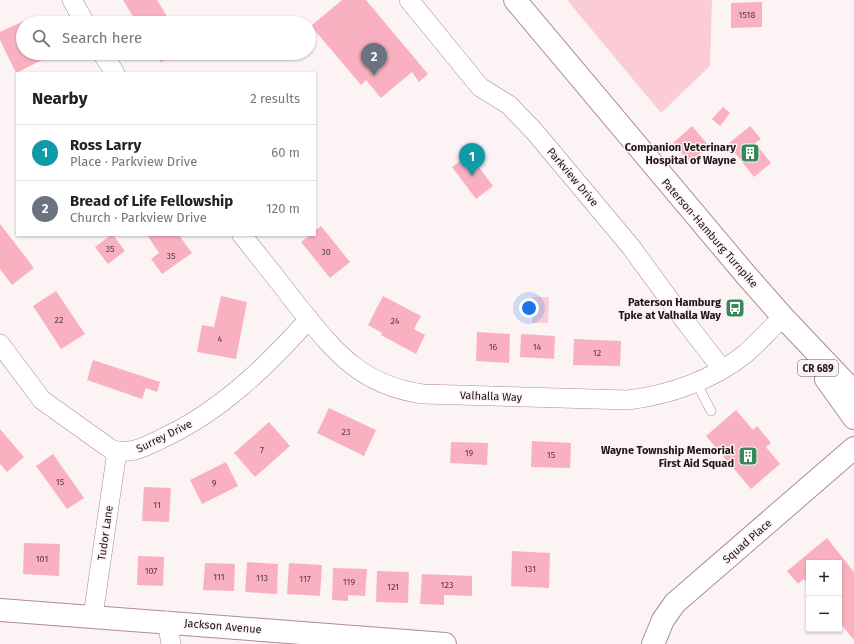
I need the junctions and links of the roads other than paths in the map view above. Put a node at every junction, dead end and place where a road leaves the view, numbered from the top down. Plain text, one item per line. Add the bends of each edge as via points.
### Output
1 (72, 0) edge
2 (409, 0) edge
3 (515, 0) edge
4 (81, 16) edge
5 (107, 60) edge
6 (114, 72) edge
7 (243, 236) edge
8 (783, 317) junction
9 (309, 319) junction
10 (0, 344) edge
11 (722, 369) junction
12 (696, 382) junction
13 (854, 392) edge
14 (711, 411) dead end
15 (854, 418) edge
16 (854, 448) edge
17 (117, 451) junction
18 (0, 610) edge
19 (93, 616) junction
20 (167, 621) junction
21 (171, 644) edge
22 (445, 644) edge
23 (653, 644) edge

1 - 4 street
2 - 11 street, Parkview Drive via 480,87 509,105 534,131 631,247
3 - 8 street, Paterson-Hamburg Turnpike / CR 689 via 639,150
5 - 6 street
7 - 9 street, Valhalla Way
8 - 11 street, Valhalla Way via 744,354
8 - 13 street, Paterson-Hamburg Turnpike / CR 689
8 - 15 street, Paterson-Hamburg Turnpike / CR 689
9 - 12 street, Valhalla Way via 329,345 348,363 369,377 408,392 628,400 668,393
9 - 17 street, Surrey Drive via 263,368 214,409 179,431 135,451
10 - 17 street via 42,400 84,431
11 - 12 street, Valhalla Way
12 - 14 lane
16 - 23 street, Squad Place via 675,603 663,620
17 - 19 street, Tudor Lane
18 - 19 street, Jackson Avenue
19 - 20 street, Jackson Avenue
20 - 21 street
20 - 22 street, Jackson Avenue

